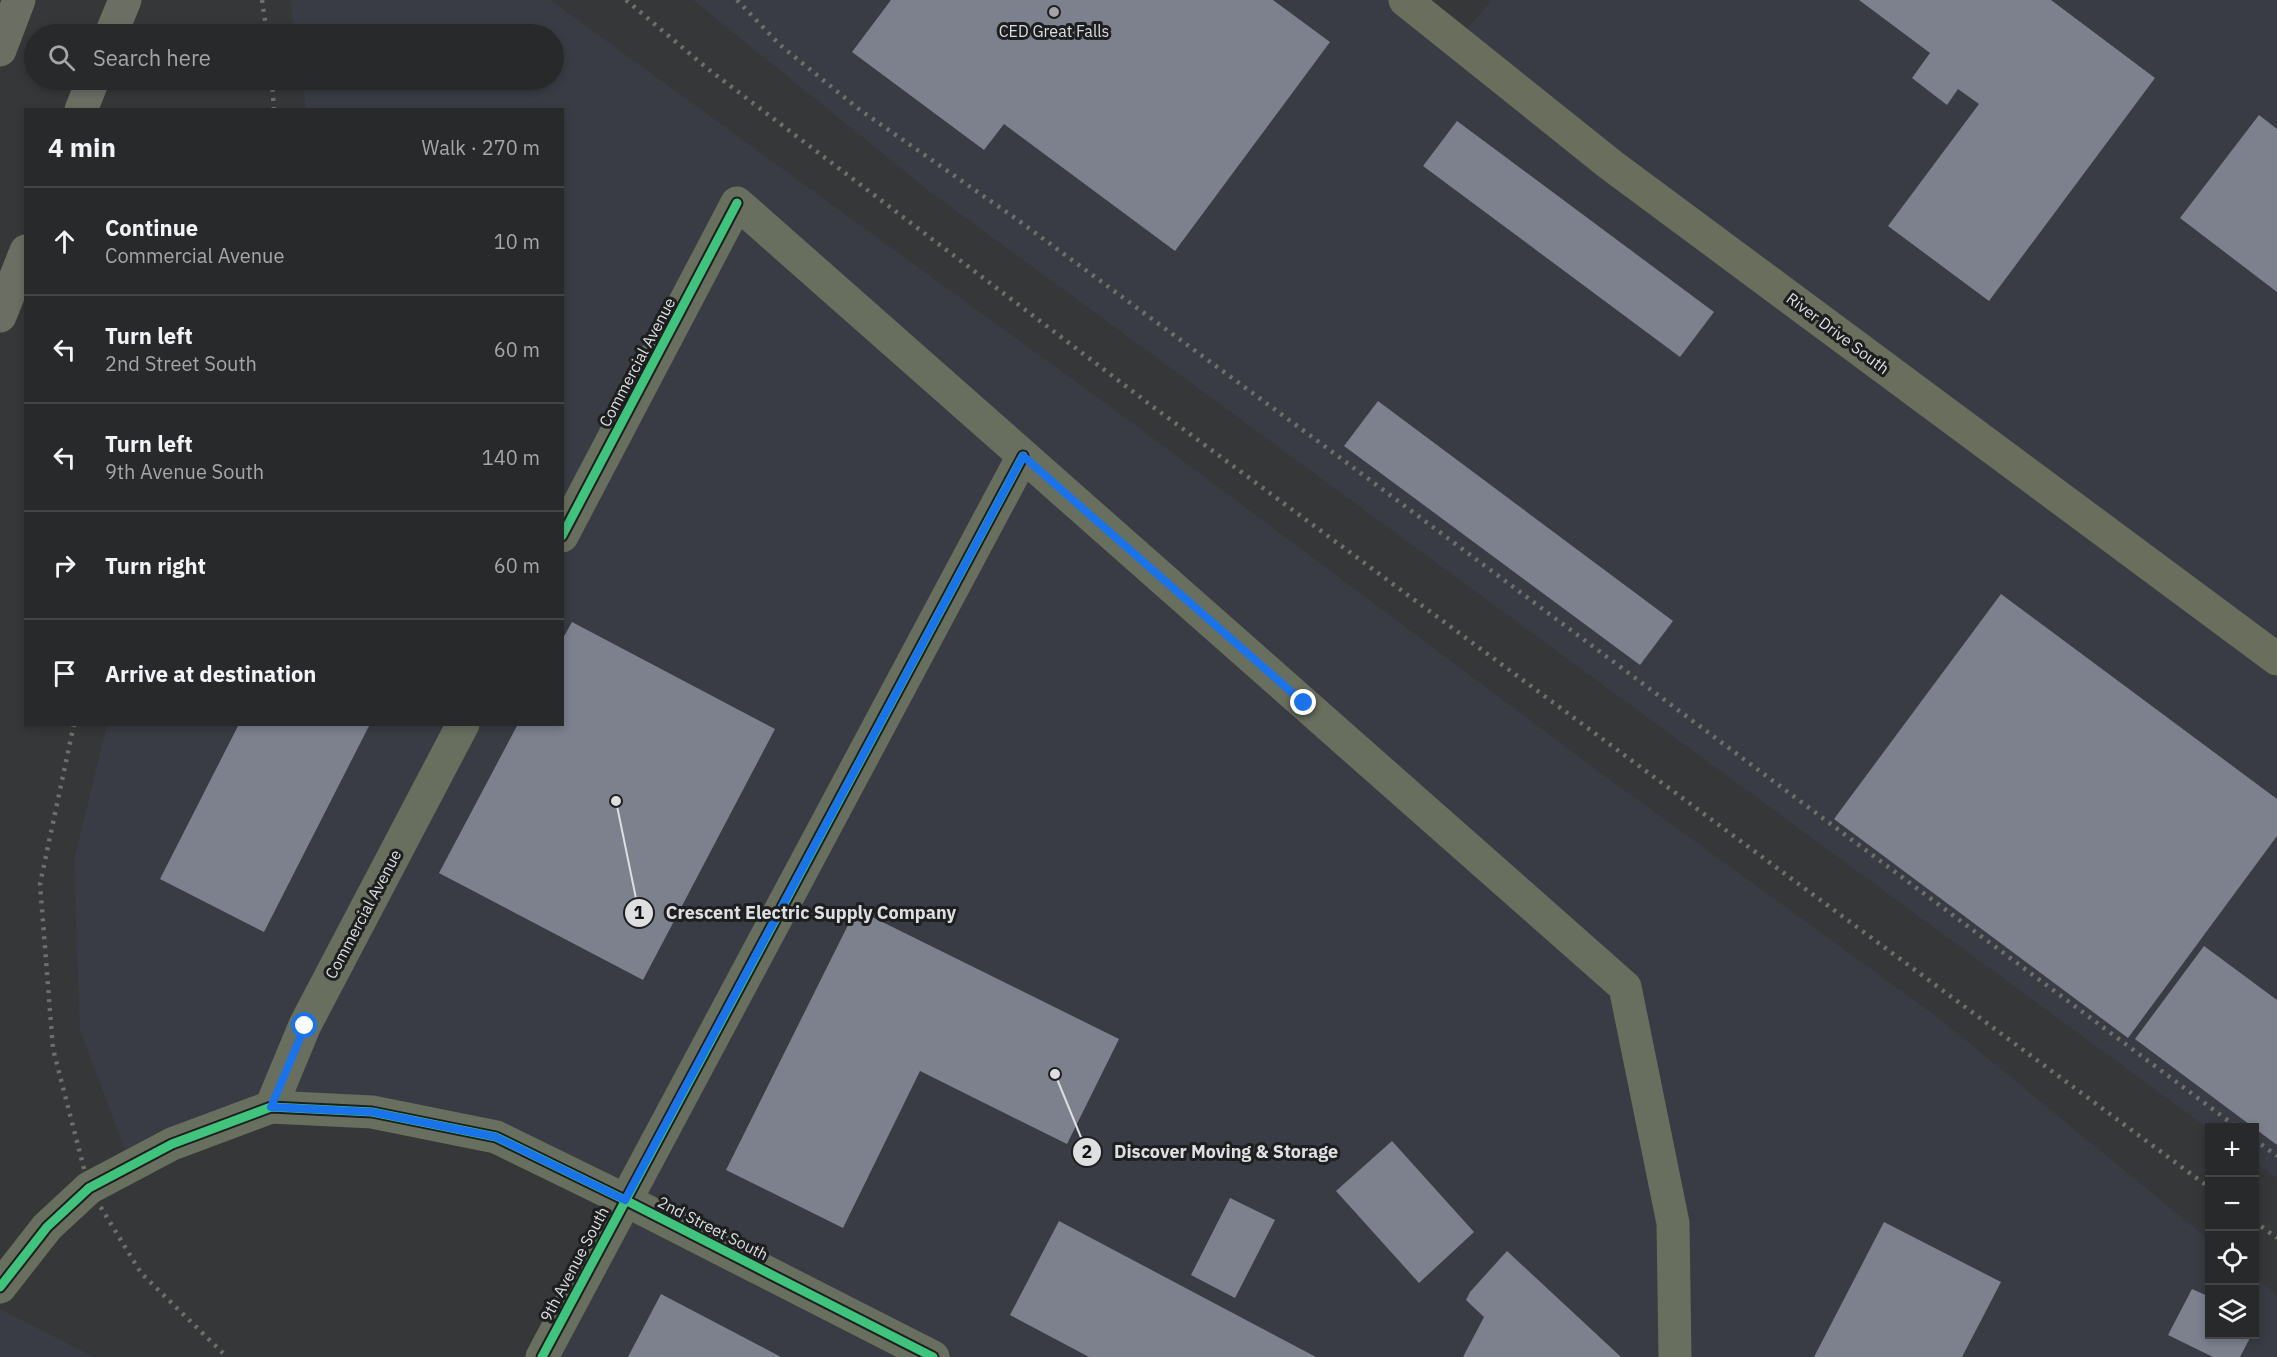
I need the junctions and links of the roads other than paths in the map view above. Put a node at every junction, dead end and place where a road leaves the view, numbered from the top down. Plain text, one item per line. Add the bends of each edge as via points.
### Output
1 (19, 0) edge
2 (125, 0) edge
3 (1405, 0) edge
4 (115, 24) edge
5 (0, 49) edge
6 (89, 90) edge
7 (82, 108) edge
8 (24, 256) edge
9 (0, 316) edge
10 (1023, 456) junction
11 (564, 532) edge
12 (2277, 659) edge
13 (462, 726) edge
14 (271, 1107) junction
15 (625, 1200) junction
16 (0, 1287) edge
17 (542, 1357) edge
18 (933, 1357) edge
19 (1675, 1357) edge

1 - 5 highway
2 - 4 highway
3 - 12 main road, River Drive South via 1611,165
6 - 7 highway
8 - 9 highway
10 - 11 street, Commercial Avenue via 737,203
10 - 15 street, 9th Avenue South
10 - 19 street via 1625,987 1673,1223
13 - 14 street, Commercial Avenue via 305,1026
14 - 15 street, 2nd Street South via 372,1112 496,1137
14 - 16 street, 2nd Street South via 172,1144 89,1188 47,1227
15 - 17 street, 9th Avenue South
15 - 18 street, 2nd Street South

